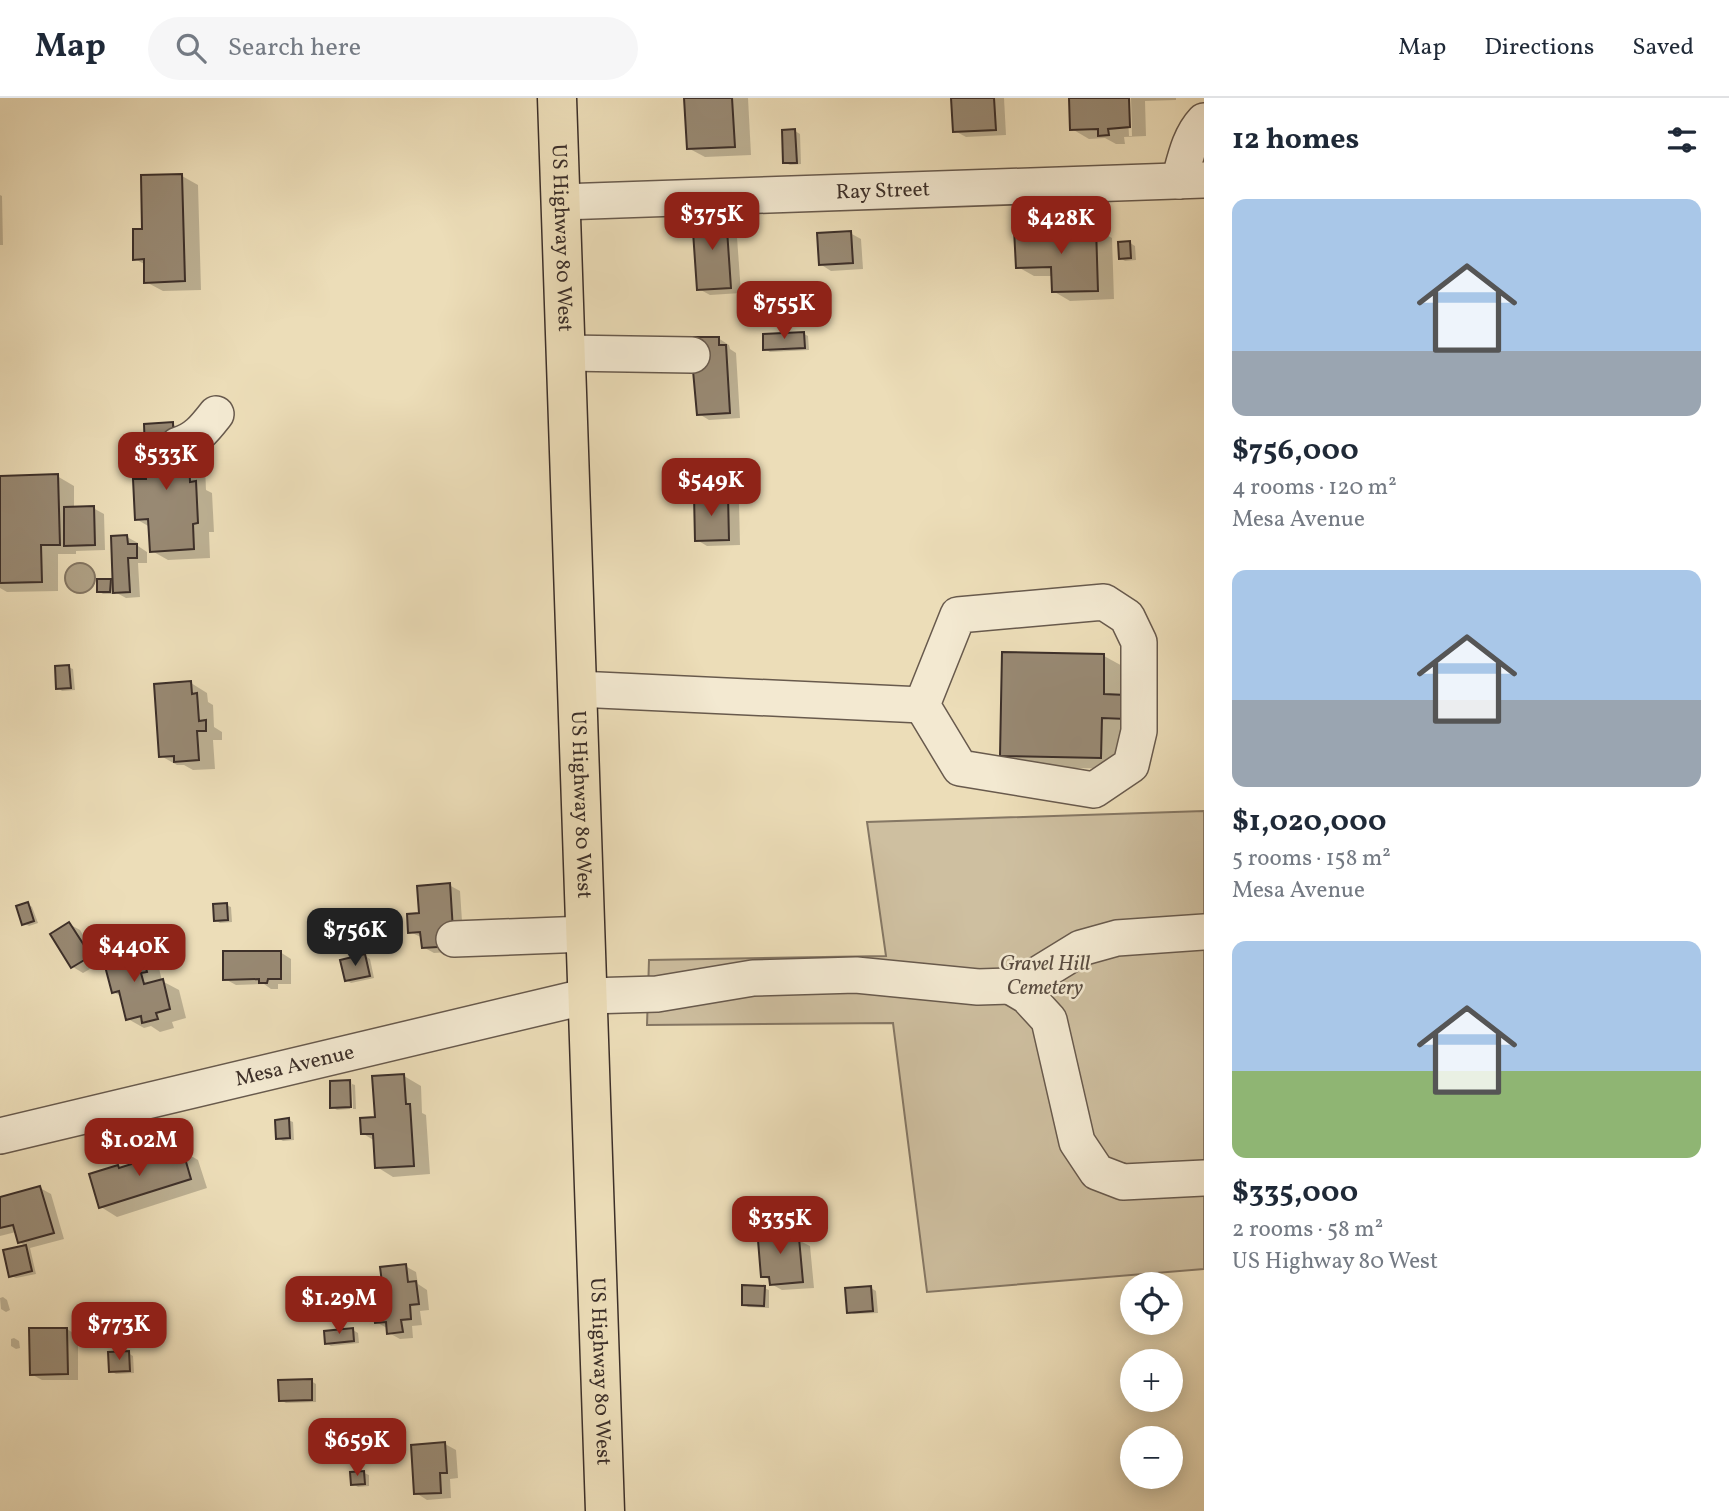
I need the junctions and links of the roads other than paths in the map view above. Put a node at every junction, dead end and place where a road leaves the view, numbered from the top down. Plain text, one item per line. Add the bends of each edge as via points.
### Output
1 (557, 98) edge
2 (1204, 121) edge
3 (1191, 180) edge
4 (561, 202) junction
5 (566, 353) junction
6 (692, 355) dead end
7 (216, 414) dead end
8 (178, 445) dead end
9 (577, 689) junction
10 (922, 705) junction
11 (1204, 932) edge
12 (586, 934) junction
13 (454, 939) dead end
14 (1010, 986) junction
15 (588, 996) junction
16 (0, 1136) edge
17 (1204, 1178) edge
18 (605, 1511) edge

1 - 4 main road, US Highway 80 West
2 - 3 street via 1190,144
3 - 4 street, Ray Street
4 - 5 main road, US Highway 80 West
5 - 6 street
5 - 9 main road, US Highway 80 West
7 - 8 street via 202,432
9 - 10 street
9 - 12 main road, US Highway 80 West
10 - 10 street via 960,768 1094,790 1131,765 1139,731 1139,642 1127,617 1104,602 958,615
11 - 14 street via 1117,938 1081,948
12 - 13 street
12 - 15 main road, US Highway 80 West
14 - 15 street, Mesa Avenue via 856,975 766,977 657,994
14 - 17 street via 1027,996 1049,1020 1077,1142 1097,1172 1123,1182
15 - 16 street, Mesa Avenue
15 - 18 main road, US Highway 80 West

